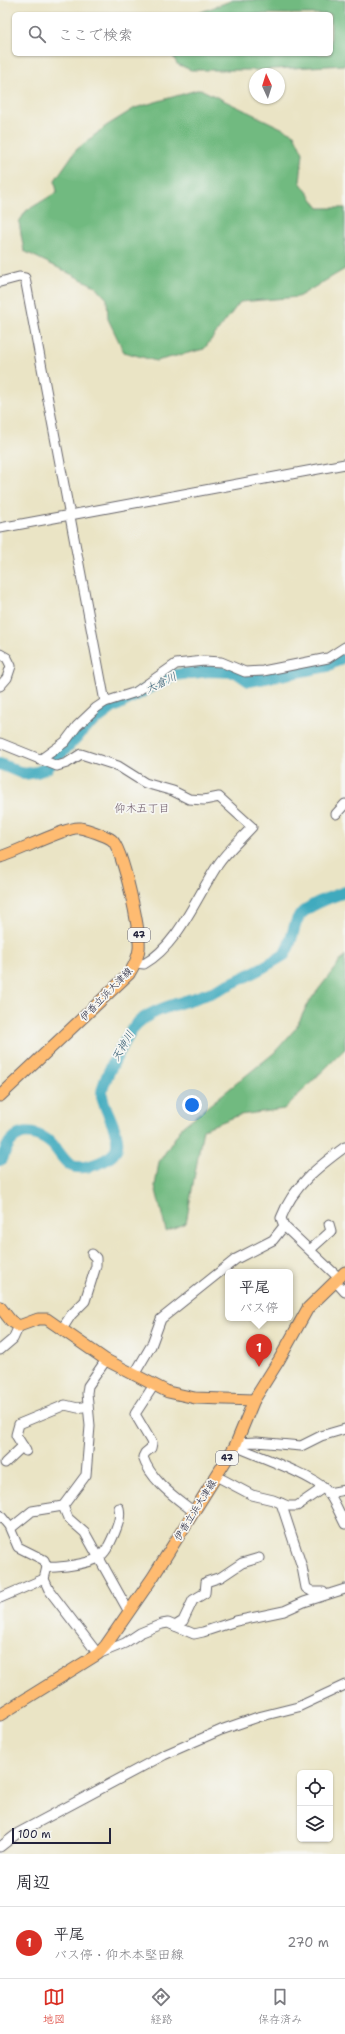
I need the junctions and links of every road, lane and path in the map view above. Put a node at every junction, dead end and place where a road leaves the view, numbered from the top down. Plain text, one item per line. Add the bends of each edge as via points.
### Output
1 (0, 282) edge
2 (345, 464) edge
3 (70, 515) junction
4 (0, 528) edge
5 (345, 647) edge
6 (0, 654) edge
7 (0, 686) edge
8 (106, 702) junction
9 (0, 743) edge
10 (40, 760) junction
11 (345, 804) edge
12 (336, 814) dead end
13 (0, 857) edge
14 (135, 963) junction
15 (0, 1096) edge
16 (345, 1146) edge
17 (329, 1224) dead end
18 (284, 1226) junction
19 (311, 1249) junction
20 (92, 1254) dead end
21 (340, 1277) edge
22 (345, 1292) edge
23 (0, 1307) edge
24 (19, 1326) junction
25 (62, 1329) junction
26 (0, 1350) edge
27 (106, 1360) junction
28 (134, 1375) junction
29 (154, 1385) junction
30 (254, 1400) junction
31 (87, 1406) junction
32 (345, 1429) edge
33 (235, 1444) junction
34 (5, 1463) dead end
35 (216, 1476) junction
36 (326, 1490) junction
37 (345, 1490) edge
38 (281, 1503) junction
39 (63, 1506) junction
40 (119, 1508) dead end
41 (194, 1512) junction
42 (0, 1515) edge
43 (345, 1524) edge
44 (10, 1528) junction
45 (98, 1558) junction
46 (259, 1558) dead end
47 (47, 1567) junction
48 (44, 1580) junction
49 (345, 1589) edge
50 (331, 1593) junction
51 (0, 1598) edge
52 (129, 1612) junction
53 (175, 1626) junction
54 (98, 1654) junction
55 (345, 1685) edge
56 (0, 1715) edge
57 (0, 1847) edge

1 - 3 street via 25,278
2 - 3 street
3 - 4 street
3 - 8 street
5 - 8 street via 328,658 263,671 245,672 221,662 204,660 176,664 136,692
6 - 7 street via 7,658 11,666 7,678
8 - 10 street via 88,715 65,742
9 - 10 street
10 - 14 street via 57,766 81,754 118,766 145,783 173,791 189,799 219,797 252,828 217,866 193,908 161,952 144,964
11 - 12 street
13 - 14 main road, 伊香立浜大津線 / 47 via 68,829 80,828 112,840 124,864 139,934
14 - 15 main road, 伊香立浜大津線 / 47 via 129,974
16 - 18 street via 304,1180 283,1211 281,1218
17 - 19 street via 332,1231
18 - 19 street
18 - 28 street via 273,1240 236,1259 161,1319
19 - 21 street
20 - 25 street via 96,1258 96,1266 85,1301
21 - 22 street
21 - 30 main road, 伊香立浜大津線 via 308,1308
23 - 24 main road via 11,1321
24 - 25 main road via 43,1318
24 - 26 street via 13,1339
25 - 27 main road
27 - 28 main road
27 - 31 street via 88,1386
28 - 29 main road
29 - 30 main road via 168,1392 188,1396
29 - 41 street via 135,1414 152,1443 151,1448 144,1453 145,1464 165,1490
30 - 33 main road, 伊香立浜大津線 / 47
31 - 34 street via 78,1408 65,1405 23,1421 19,1424 16,1435 25,1449
31 - 39 street via 90,1426 86,1475
32 - 33 street via 300,1446 257,1442
33 - 35 main road, 伊香立浜大津線 / 47
33 - 36 street via 309,1479
35 - 38 street via 252,1495
35 - 41 main road, 伊香立浜大津線 / 47
36 - 37 street
36 - 38 street via 297,1506
36 - 43 street
38 - 50 street via 302,1567 306,1588 313,1592 329,1590
39 - 44 street via 32,1511
39 - 45 street via 68,1518 85,1533
40 - 45 street via 119,1522 108,1548
41 - 52 main road, 伊香立浜大津線 / 47
42 - 44 street
44 - 47 street via 18,1547 44,1560
45 - 47 street via 59,1568
45 - 52 street
46 - 53 street via 242,1563 226,1574 206,1582 205,1593 193,1600 183,1621
47 - 48 street
48 - 51 street
48 - 54 street
49 - 50 street
50 - 53 street via 284,1611 236,1621 194,1634
52 - 54 main road, 伊香立浜大津線 / 47
53 - 54 street via 162,1624
54 - 56 main road, 伊香立浜大津線 / 47
55 - 57 street via 298,1707 221,1730 164,1755 18,1834

